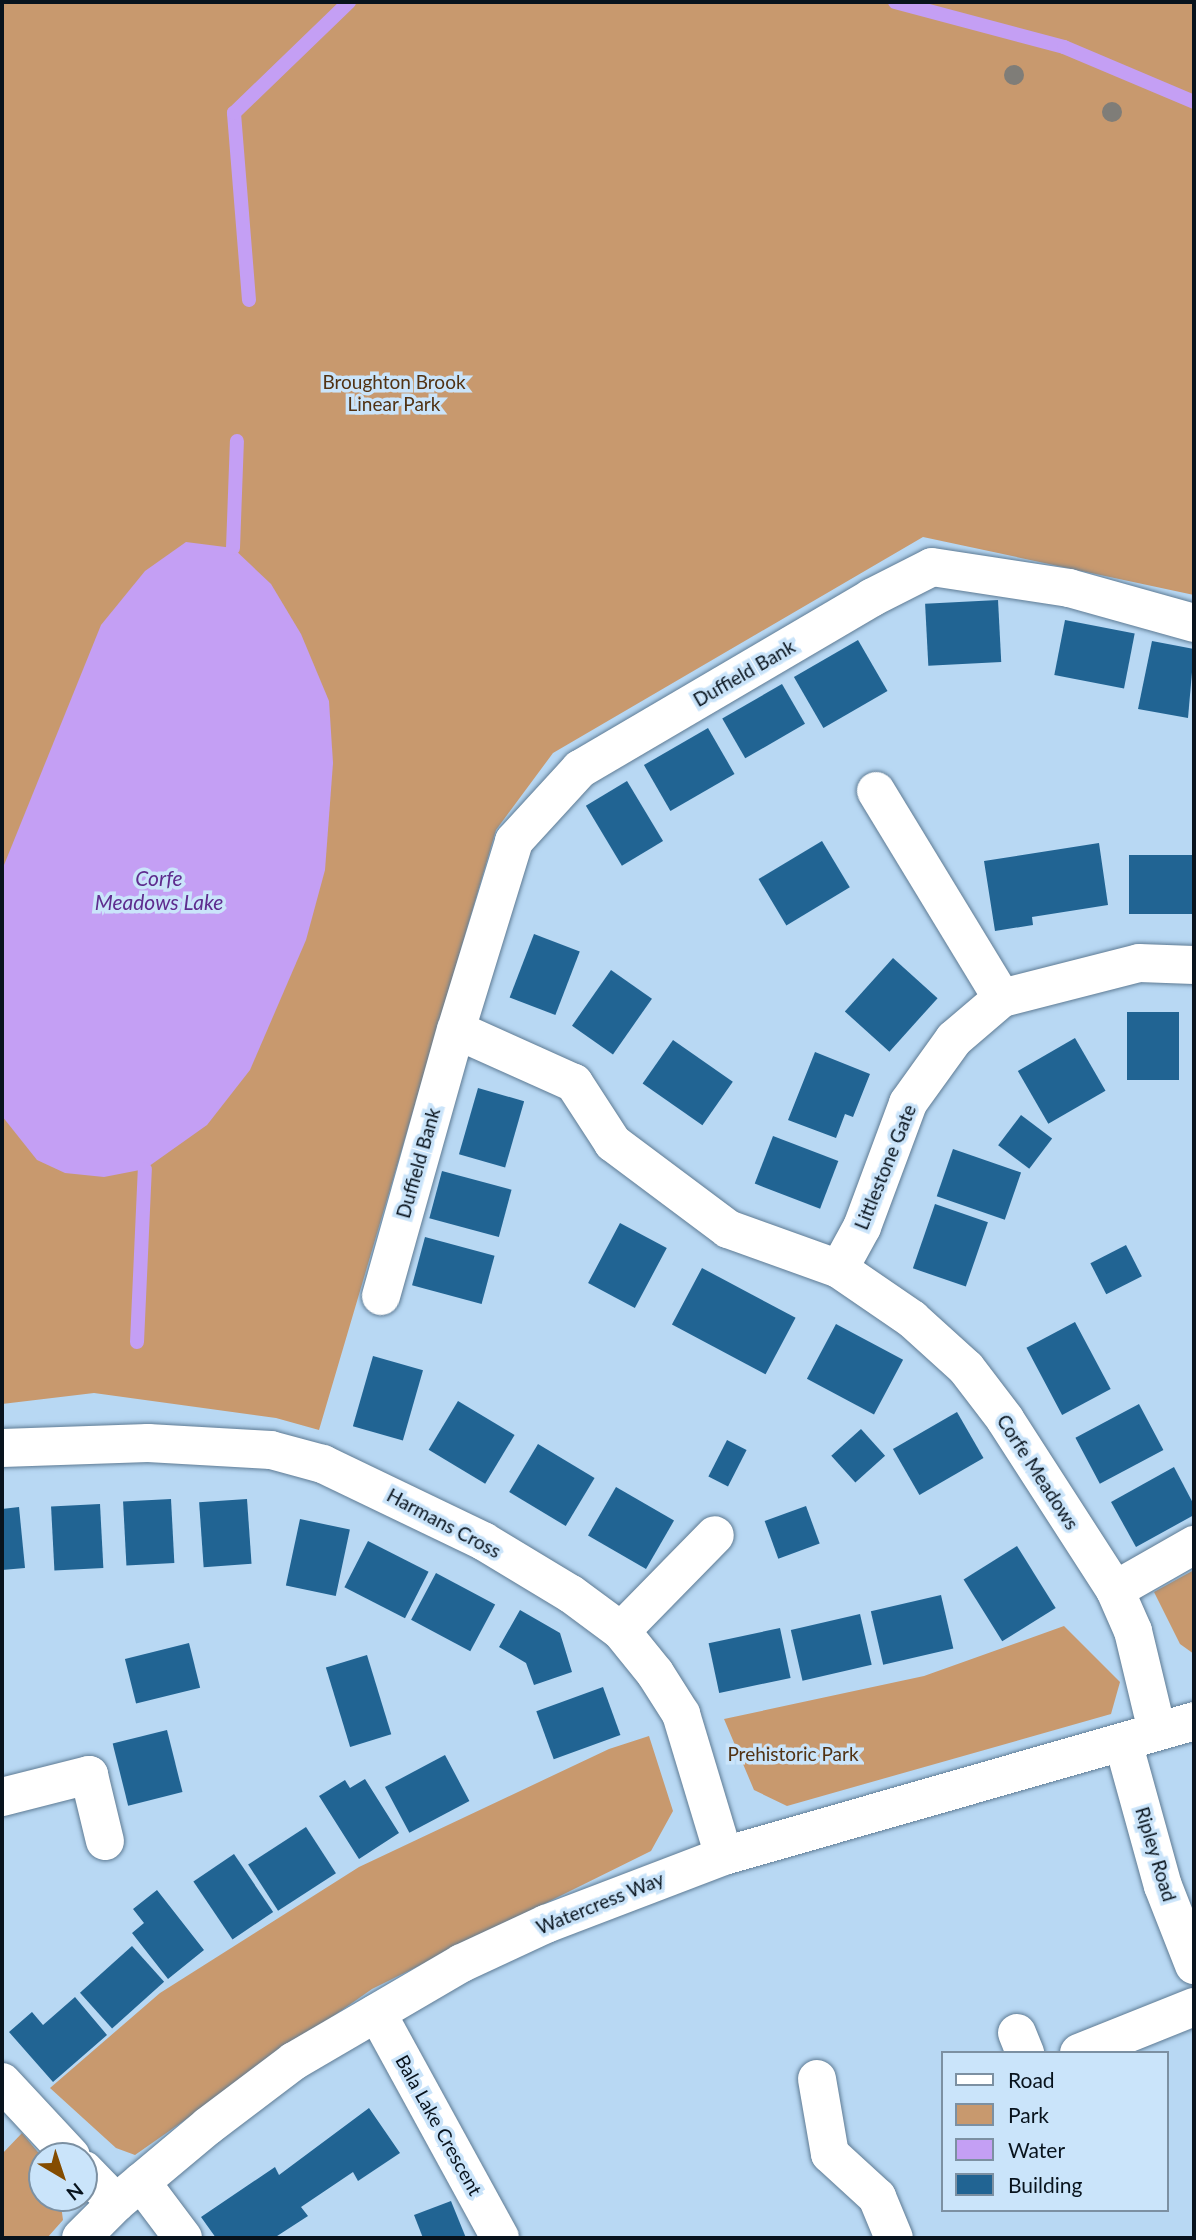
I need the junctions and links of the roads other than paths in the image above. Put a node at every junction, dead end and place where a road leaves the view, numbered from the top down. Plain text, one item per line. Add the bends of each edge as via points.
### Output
1 (1194, 623) edge
2 (876, 791) dead end
3 (1194, 965) edge
4 (1002, 998) junction
5 (456, 1030) junction
6 (839, 1269) junction
7 (381, 1296) dead end
8 (2, 1448) edge
9 (715, 1535) dead end
10 (1194, 1545) edge
11 (1115, 1590) junction
12 (621, 1631) junction
13 (1194, 1721) edge
14 (1140, 1736) junction
15 (2, 1797) edge
16 (105, 1841) dead end
17 (724, 1856) junction
18 (1194, 1965) edge
19 (1194, 2007) edge
20 (377, 2013) junction
21 (1084, 2051) edge
22 (817, 2079) dead end
23 (2, 2082) edge
24 (58, 2142) edge
25 (98, 2177) edge
26 (129, 2192) junction
27 (81, 2238) edge
28 (183, 2238) edge
29 (500, 2238) edge
30 (894, 2238) edge

1 - 5 street, Duffield Bank via 1069,588 932,566 871,598 580,769 513,841
2 - 4 street
3 - 4 street, Littlestone Gate via 1139,963
4 - 6 street, Littlestone Gate via 954,1039 908,1103 862,1227
5 - 6 street via 574,1083 613,1143 728,1230
5 - 7 street, Duffield Bank
6 - 11 street, Corfe Meadows via 912,1319 966,1368 1005,1419
8 - 12 street, Harmans Cross via 203,1446 271,1450 323,1464 483,1541 571,1594
9 - 12 street
10 - 11 street
11 - 14 street, Corfe Meadows via 1133,1631
12 - 17 street, Harmans Cross via 681,1714
13 - 14 street, Watercress Way
14 - 17 street, Watercress Way
14 - 18 street, Ripley Road via 1163,1886
15 - 16 street via 89,1775
17 - 20 street, Watercress Way via 545,1924 462,1962
19 - 21 street
20 - 26 street, Watercress Way via 294,2061
20 - 29 street, Bala Lake Crescent
22 - 30 street via 830,2154 877,2197
23 - 24 street
25 - 26 street
26 - 27 street, Watercress Way
26 - 28 street

